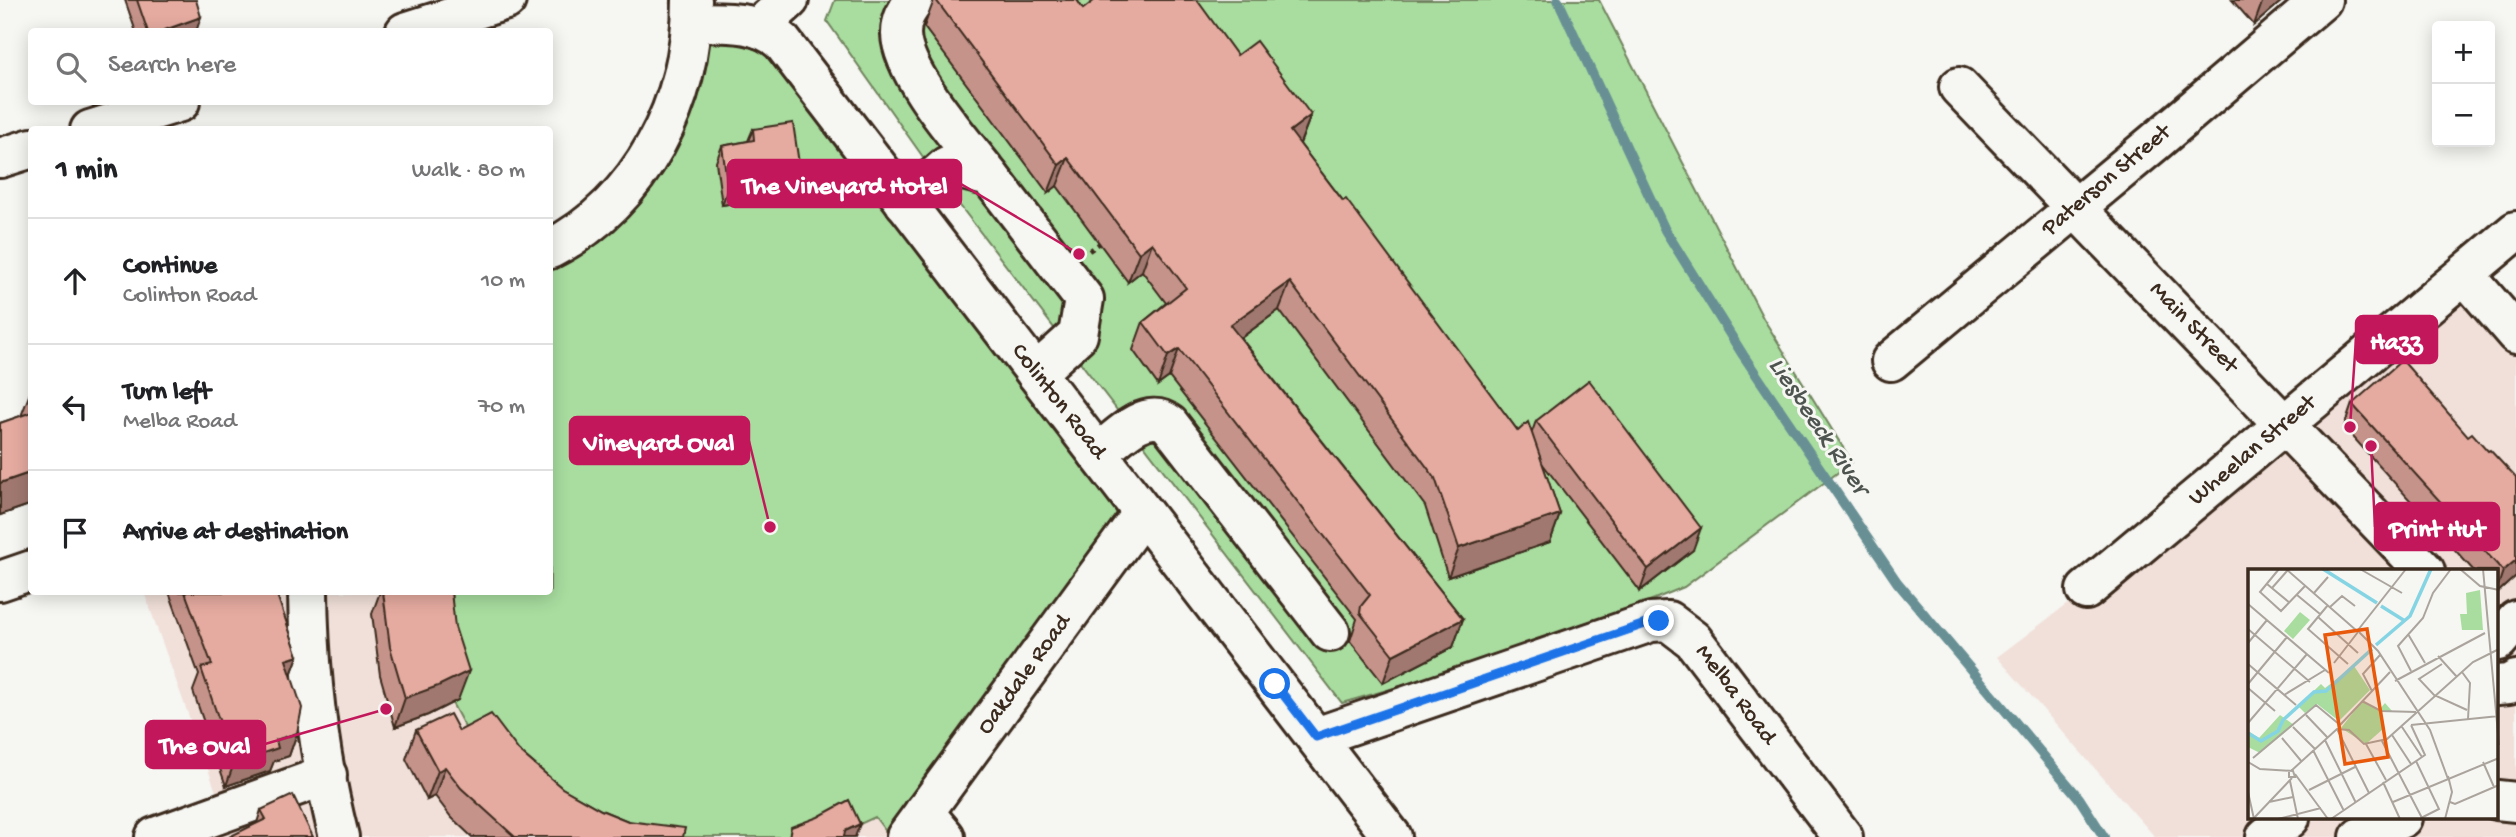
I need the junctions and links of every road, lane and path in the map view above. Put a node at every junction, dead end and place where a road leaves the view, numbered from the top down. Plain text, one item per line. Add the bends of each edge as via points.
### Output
1 (506, 0) edge
2 (789, 0) edge
3 (915, 0) edge
4 (2322, 0) edge
5 (692, 11) edge
6 (418, 28) edge
7 (758, 28) junction
8 (1959, 87) dead end
9 (170, 105) edge
10 (103, 126) edge
11 (28, 149) edge
12 (0, 158) edge
13 (990, 177) junction
14 (905, 203) junction
15 (2076, 207) junction
16 (2516, 231) edge
17 (553, 247) edge
18 (2465, 275) junction
19 (2516, 334) edge
20 (1891, 361) dead end
21 (1036, 373) junction
22 (2285, 424) junction
23 (1098, 454) junction
24 (1143, 513) junction
25 (2422, 569) edge
26 (28, 571) edge
27 (0, 581) edge
28 (2086, 590) dead end
29 (308, 595) edge
30 (1330, 632) dead end
31 (1316, 737) junction
32 (327, 775) junction
33 (2498, 800) edge
34 (2516, 802) edge
35 (2287, 820) edge
36 (2398, 820) edge
37 (925, 829) edge
38 (155, 837) edge
39 (339, 837) edge
40 (1392, 837) edge
41 (1843, 837) edge
42 (2266, 837) edge
43 (2360, 837) edge

1 - 6 street
2 - 7 street
3 - 13 street via 903,15 902,48 932,102
4 - 15 street, Paterson Street
5 - 7 street, Colinton Road
5 - 17 street via 686,70 667,125 651,154 603,213
7 - 14 street, Colinton Road via 782,42
8 - 15 street, Main Street
9 - 10 street
11 - 12 street
13 - 14 street via 947,166
13 - 21 street via 1084,299 1078,335
14 - 21 street, Colinton Road
15 - 20 street, Paterson Street
15 - 22 street, Main Street
16 - 18 street, Wheelan Street
18 - 19 street
18 - 22 street, Wheelan Street
21 - 23 street, Colinton Road
22 - 25 street, Main Street
22 - 28 street, Wheelan Street
23 - 24 street, Colinton Road
23 - 30 street via 1152,418 1169,424
24 - 31 street, Colinton Road
24 - 37 street, Oakdale Road
26 - 27 street
29 - 32 street via 313,677
31 - 40 street, Colinton Road
31 - 41 street, Melba Road via 1651,622 1668,621 1693,640
32 - 38 street
32 - 39 street
33 - 34 street
35 - 42 street
36 - 43 street

